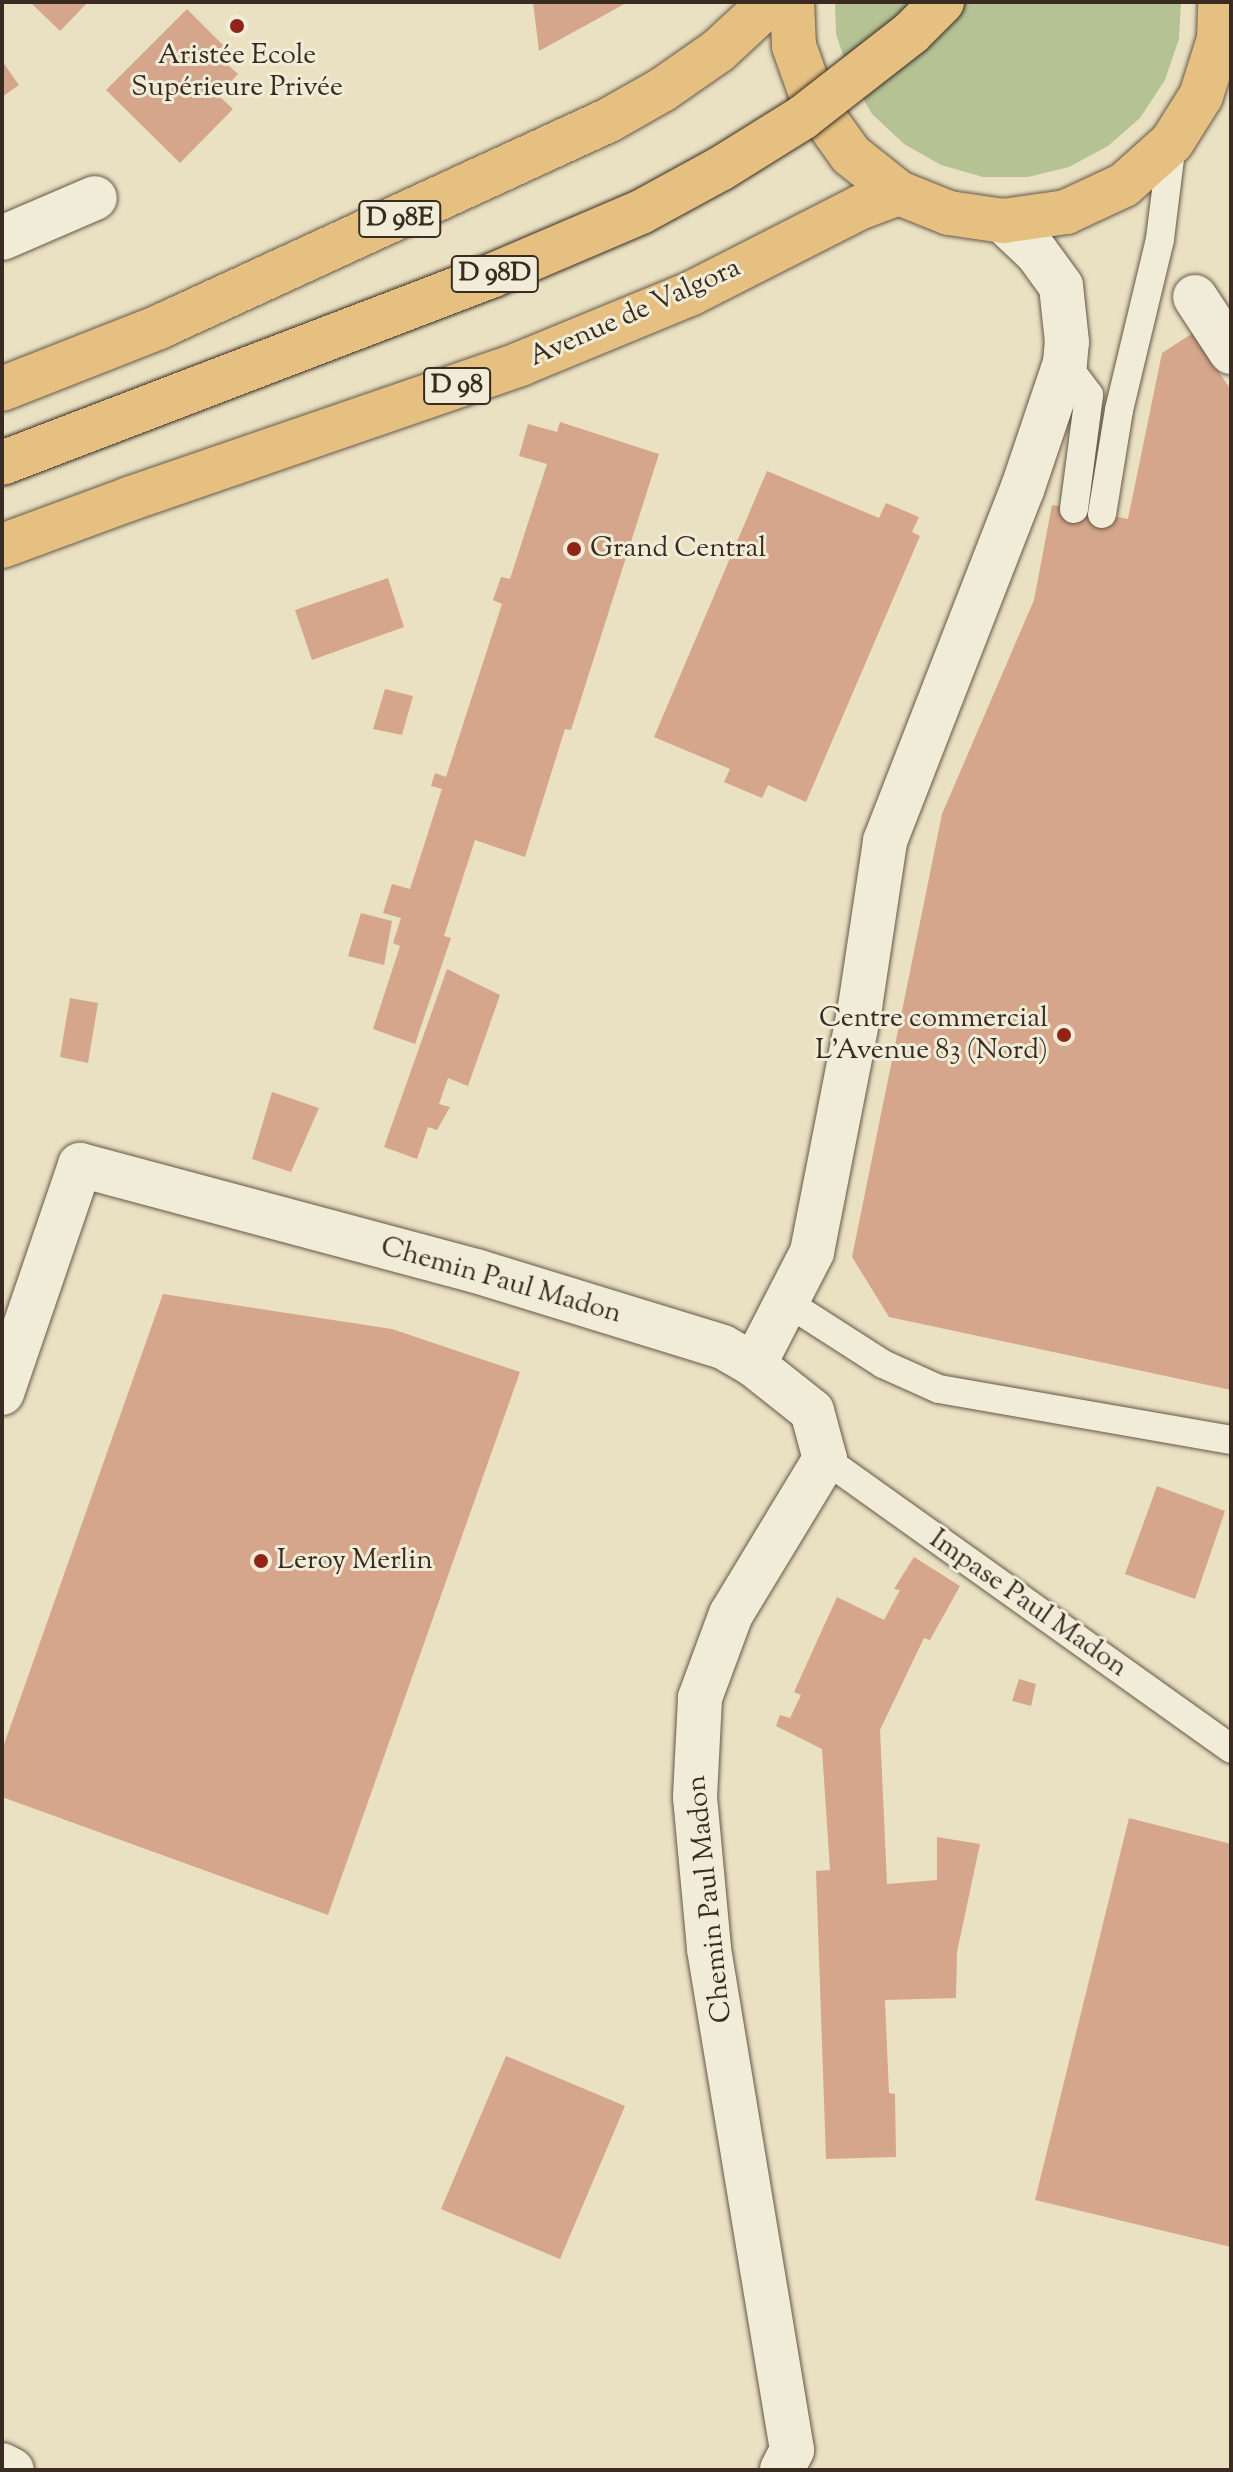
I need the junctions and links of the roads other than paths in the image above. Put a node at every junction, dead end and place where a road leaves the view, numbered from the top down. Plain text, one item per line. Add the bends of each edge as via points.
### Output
1 (771, 2) edge
2 (792, 2) edge
3 (942, 2) edge
4 (1220, 2) edge
5 (1216, 89) edge
6 (1172, 142) junction
7 (899, 193) junction
8 (95, 198) dead end
9 (1003, 221) junction
10 (2, 238) edge
11 (1195, 297) dead end
12 (1231, 352) edge
13 (1065, 363) junction
14 (2, 389) edge
15 (2, 463) edge
16 (1074, 509) dead end
17 (1102, 514) dead end
18 (2, 546) edge
19 (788, 1303) junction
20 (754, 1365) junction
21 (2, 1393) edge
22 (1231, 1440) edge
23 (825, 1459) junction
24 (1231, 1749) edge
25 (2, 2465) edge
26 (12, 2470) edge
27 (782, 2470) edge

1 - 14 main road, D 98E via 718,51 609,120 159,327
2 - 7 main road via 794,46 815,105 851,155
3 - 15 main road, D 98D, bridge via 911,33 802,118 641,212 491,276
4 - 5 main road
5 - 6 main road
6 - 9 main road via 1124,185 1066,212
6 - 17 lane via 1160,239 1119,410
7 - 9 main road via 949,213
7 - 18 main road, Avenue de Valgora / D 98 via 690,294 520,364
8 - 10 street
9 - 13 street via 1037,253 1061,286
11 - 12 street
13 - 16 lane via 1089,395
13 - 19 street via 1022,490 885,841 860,1007 812,1252
19 - 20 street
19 - 22 lane via 883,1364 939,1389
20 - 21 street, Chemin Paul Madon via 723,1347 476,1271 80,1165
20 - 23 street, Chemin Paul Madon via 812,1411
23 - 24 lane, Impase Paul Madon
23 - 27 street, Chemin Paul Madon via 731,1614 700,1698 695,1797 709,1949 792,2450
25 - 26 street

